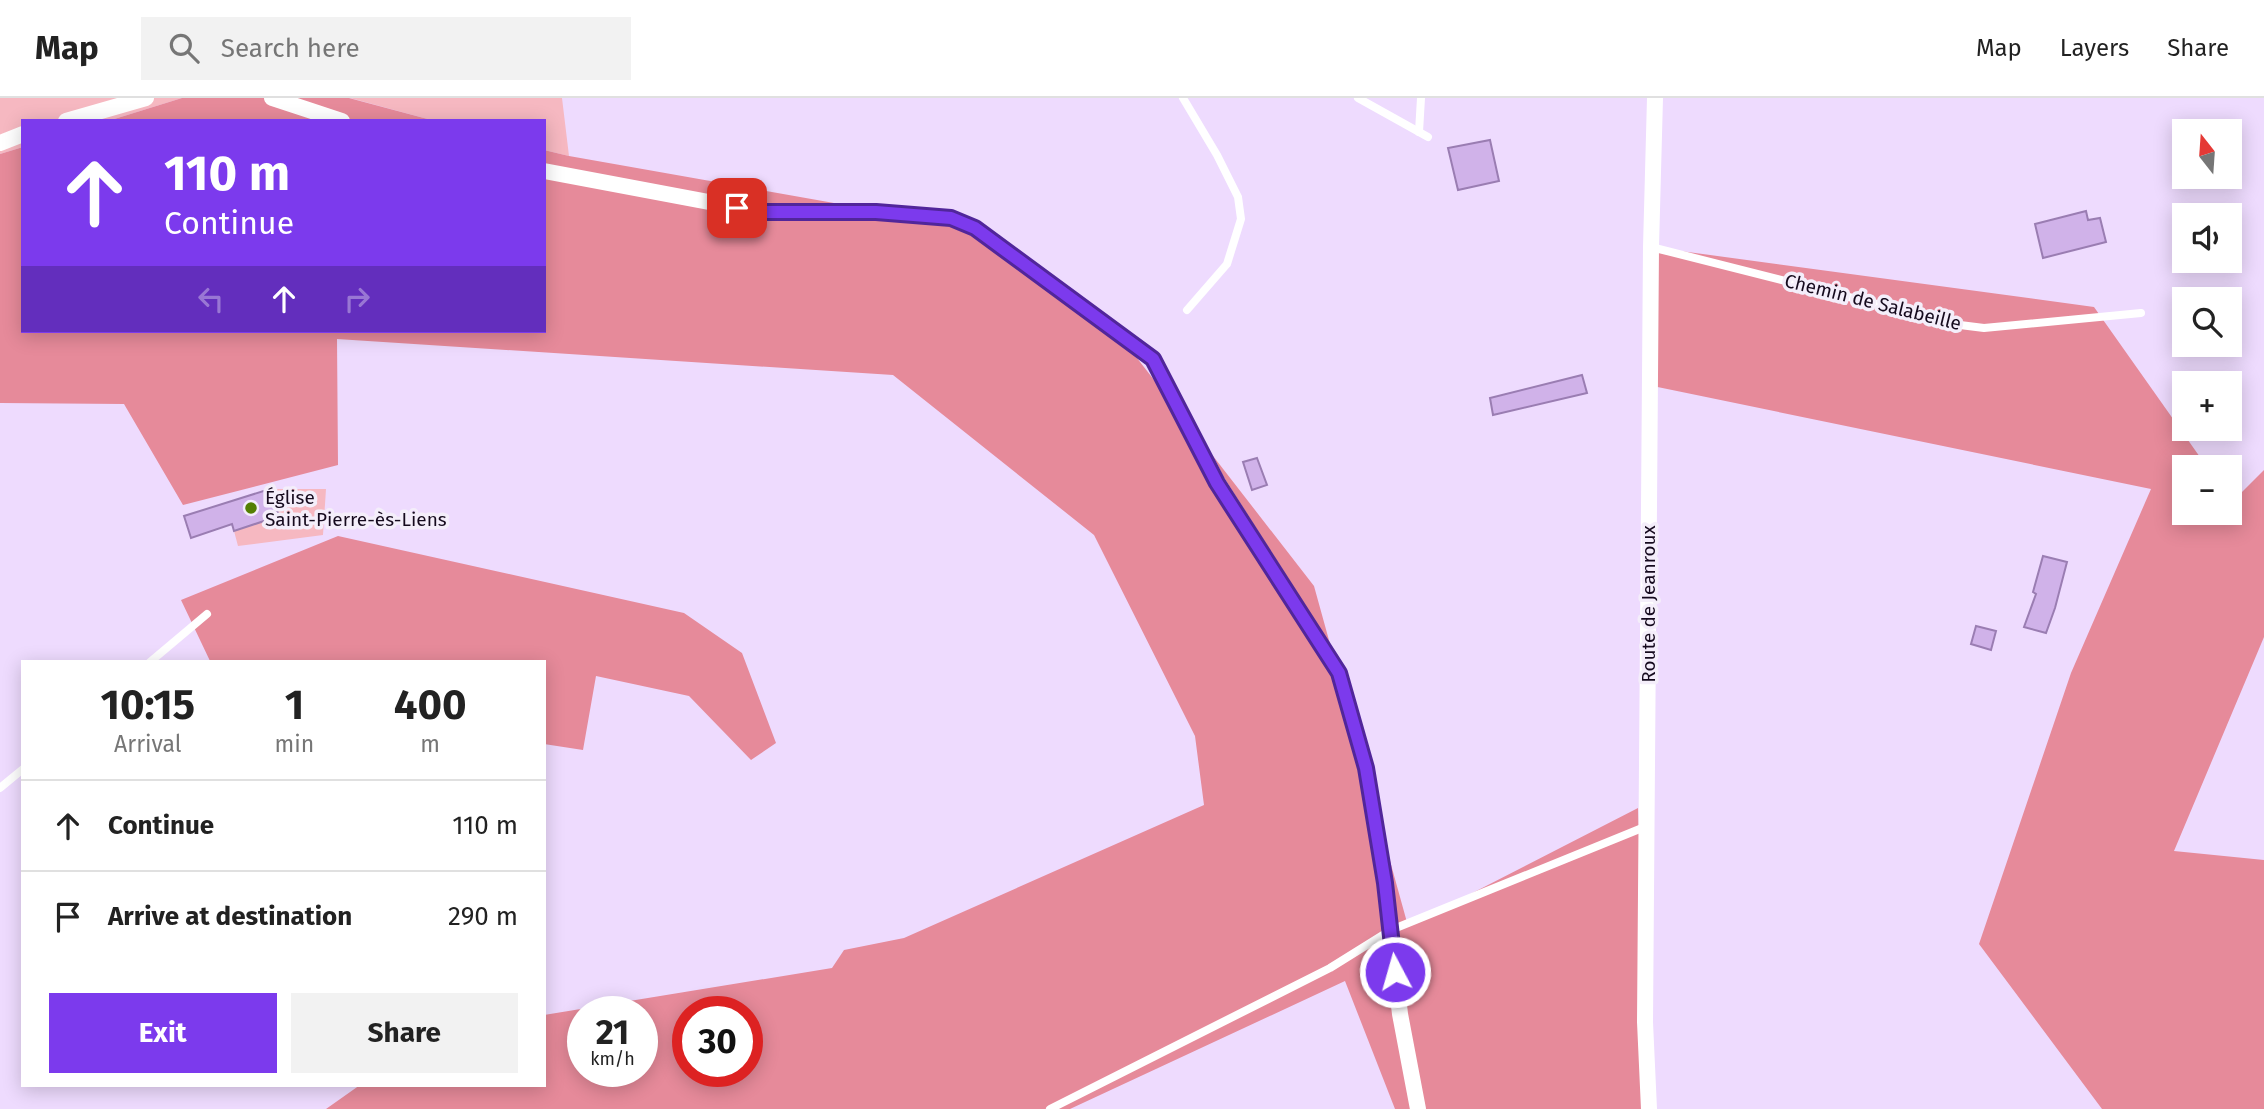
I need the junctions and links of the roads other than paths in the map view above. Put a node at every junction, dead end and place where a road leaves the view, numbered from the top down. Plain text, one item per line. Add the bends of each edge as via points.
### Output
1 (146, 98) edge
2 (272, 98) edge
3 (1184, 98) edge
4 (1358, 98) edge
5 (1420, 98) edge
6 (1655, 98) edge
7 (73, 119) edge
8 (336, 119) edge
9 (1419, 132) junction
10 (21, 135) edge
11 (1428, 137) dead end
12 (0, 143) edge
13 (546, 171) edge
14 (1651, 247) junction
15 (1187, 310) dead end
16 (2141, 313) dead end
17 (206, 614) dead end
18 (152, 660) edge
19 (21, 771) edge
20 (0, 788) edge
21 (1647, 826) junction
22 (1391, 930) junction
23 (1050, 1109) edge
24 (1418, 1109) edge
25 (1648, 1109) edge

1 - 7 street
2 - 8 street
3 - 15 lane via 1237,197 1241,219 1227,264
4 - 9 lane
5 - 9 lane
6 - 14 street, Route de Jeanroux
9 - 11 lane
10 - 12 street
13 - 22 street via 762,212 876,212 951,218 975,228 1153,359 1217,483 1339,673 1366,768
14 - 16 lane, Chemin de Salabeille via 1960,325 1983,328
14 - 21 street, Route de Jeanroux
17 - 18 lane
19 - 20 lane
21 - 22 lane
21 - 25 street, Route de Jeanroux
22 - 23 lane via 1330,968
22 - 24 street via 1400,1014

